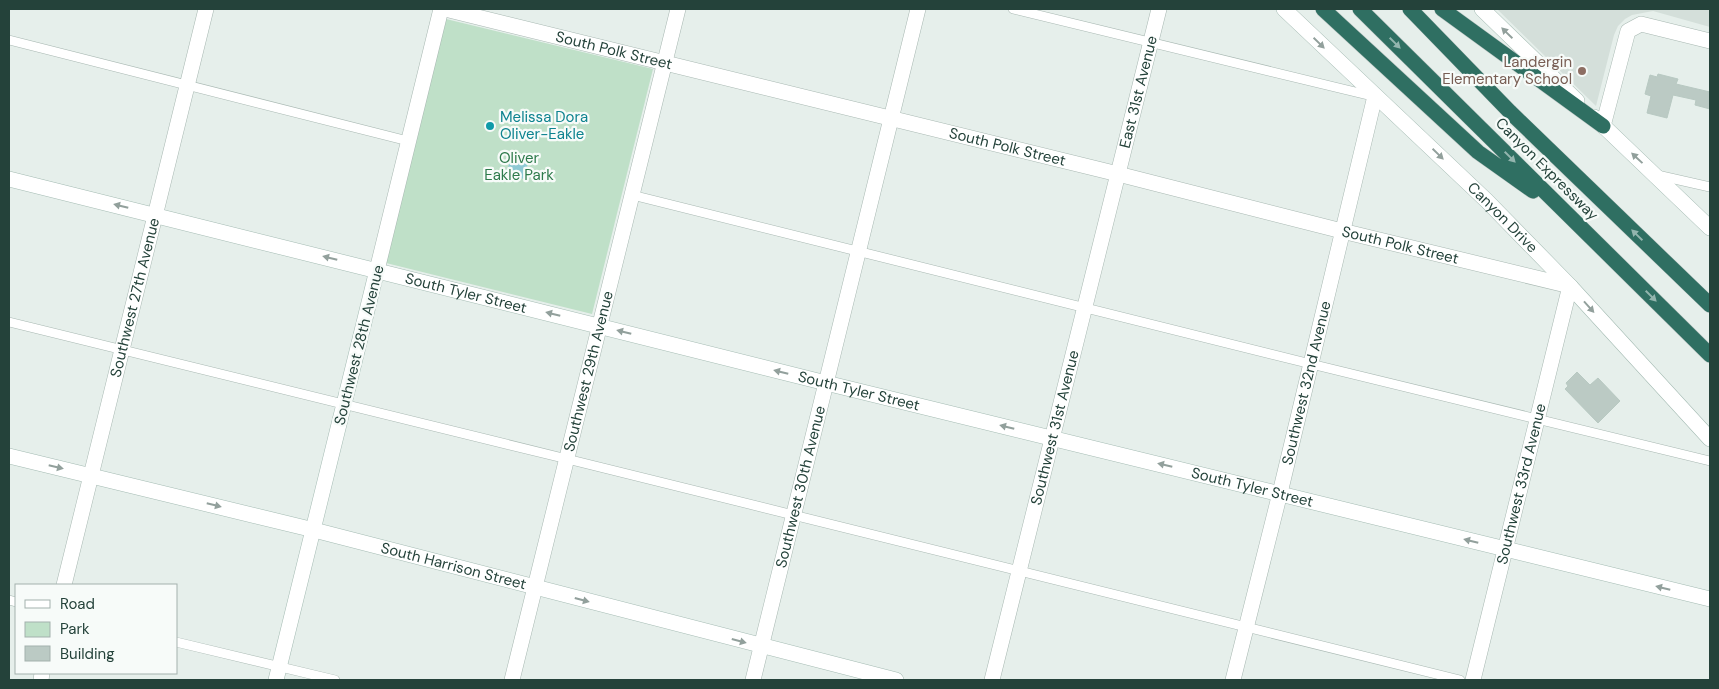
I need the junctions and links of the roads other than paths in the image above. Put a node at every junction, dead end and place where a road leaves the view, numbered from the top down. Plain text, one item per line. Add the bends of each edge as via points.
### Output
1 (206, 9) edge
2 (443, 9) edge
3 (678, 9) edge
4 (918, 9) edge
5 (1013, 9) edge
6 (1158, 9) edge
7 (1284, 9) edge
8 (1323, 9) edge
9 (1360, 9) edge
10 (1410, 9) edge
11 (1442, 9) edge
12 (1482, 9) edge
13 (9, 40) edge
14 (1710, 41) edge
15 (1150, 42) junction
16 (664, 64) junction
17 (187, 86) junction
18 (1375, 96) junction
19 (890, 119) junction
20 (1603, 126) junction
21 (408, 142) junction
22 (1118, 174) junction
23 (1653, 174) junction
24 (9, 179) edge
25 (1710, 187) edge
26 (632, 195) junction
27 (155, 214) junction
28 (1569, 215) junction
29 (1710, 228) edge
30 (1342, 231) junction
31 (858, 251) junction
32 (377, 270) junction
33 (1570, 286) junction
34 (1710, 305) edge
35 (1084, 306) junction
36 (9, 322) edge
37 (600, 326) junction
38 (122, 350) junction
39 (1710, 355) edge
40 (1311, 364) junction
41 (826, 383) junction
42 (344, 405) junction
43 (1537, 418) junction
44 (1051, 438) junction
45 (1710, 439) edge
46 (9, 456) edge
47 (567, 458) junction
48 (1710, 461) edge
49 (92, 475) junction
50 (1280, 493) junction
51 (794, 516) junction
52 (314, 530) junction
53 (1505, 549) junction
54 (1019, 570) junction
55 (64, 584) edge
56 (535, 587) junction
57 (1710, 599) edge
58 (1246, 627) junction
59 (178, 643) edge
60 (762, 646) junction
61 (277, 673) edge
62 (334, 680) edge
63 (512, 680) edge
64 (753, 680) edge
65 (896, 680) edge
66 (992, 680) edge
67 (1233, 680) edge
68 (1460, 680) edge
69 (1473, 680) edge

1 - 17 street, Southwest 27th Avenue
2 - 16 street, South Polk Street
2 - 21 street, Southwest 28th Avenue
3 - 16 street, Southwest 29th Avenue
4 - 19 street, Southwest 30th Avenue
5 - 15 lane
6 - 15 street, East 31st Avenue
7 -> 18 street, Canyon Drive
8 - 28 highway via 1478,152
9 -> 28 highway, Canyon Expressway
34 -> 10 highway, Canyon Expressway via 1510,112
11 - 20 highway
20 -> 12 street
13 - 17 lane
14 - 20 street via 1640,24 1628,31
15 - 18 lane
15 - 22 street, East 31st Avenue
16 - 19 street, South Polk Street
16 - 26 street, Southwest 29th Avenue
17 - 21 lane
17 - 27 street, Southwest 27th Avenue
18 - 30 street, Southwest 32nd Avenue
18 -> 33 street, Canyon Drive via 1480,194
19 - 22 street, South Polk Street
19 - 31 street, Southwest 30th Avenue
23 -> 20 street
21 - 32 street, Southwest 28th Avenue
22 - 30 street, South Polk Street
22 - 35 street, Southwest 31st Avenue
23 - 25 lane
23 - 29 street
27 -> 24 street, South Tyler Street
26 - 31 lane
26 - 37 street, Southwest 29th Avenue
32 -> 27 street, South Tyler Street
27 - 38 street, Southwest 27th Avenue
28 -> 39 highway, Canyon Expressway
30 - 33 street, South Polk Street
30 - 40 street, Southwest 32nd Avenue
31 - 35 lane
31 - 41 street, Southwest 30th Avenue
37 -> 32 street, South Tyler Street
32 - 42 street, Southwest 28th Avenue
33 - 43 street, Southwest 33rd Avenue
33 -> 45 street, Canyon Drive
35 - 40 lane
35 - 44 street, Southwest 31st Avenue
36 - 38 lane
41 -> 37 street, South Tyler Street
37 - 47 street, Southwest 29th Avenue
38 - 42 lane
38 - 49 street, Southwest 27th Avenue
40 - 43 lane
40 - 50 street, Southwest 32nd Avenue
44 -> 41 street, South Tyler Street
41 - 51 street, Southwest 30th Avenue
42 - 47 lane
42 - 52 street, Southwest 28th Avenue
43 - 48 lane
43 - 53 street, Southwest 33rd Avenue
50 -> 44 street, South Tyler Street
44 - 54 street, Southwest 31st Avenue
46 -> 49 street, South Harrison Street
47 - 51 lane
47 - 56 street, Southwest 29th Avenue
49 -> 52 street, South Harrison Street
49 - 55 street, Southwest 27th Avenue
53 -> 50 street, South Tyler Street
50 - 58 street, Southwest 32nd Avenue
51 - 54 lane
51 - 60 street, Southwest 30th Avenue
52 - 56 street, South Harrison Street
52 - 61 street, Southwest 28th Avenue
57 -> 53 street, South Tyler Street
53 - 69 street, Southwest 33rd Avenue
54 - 58 lane
54 - 66 street, Southwest 31st Avenue
56 -> 60 street, South Harrison Street
56 - 63 street, Southwest 29th Avenue
58 - 67 street, Southwest 32nd Avenue
58 - 68 lane
59 - 61 lane
60 - 64 street, Southwest 30th Avenue
60 - 65 street, South Harrison Street
61 - 62 lane

